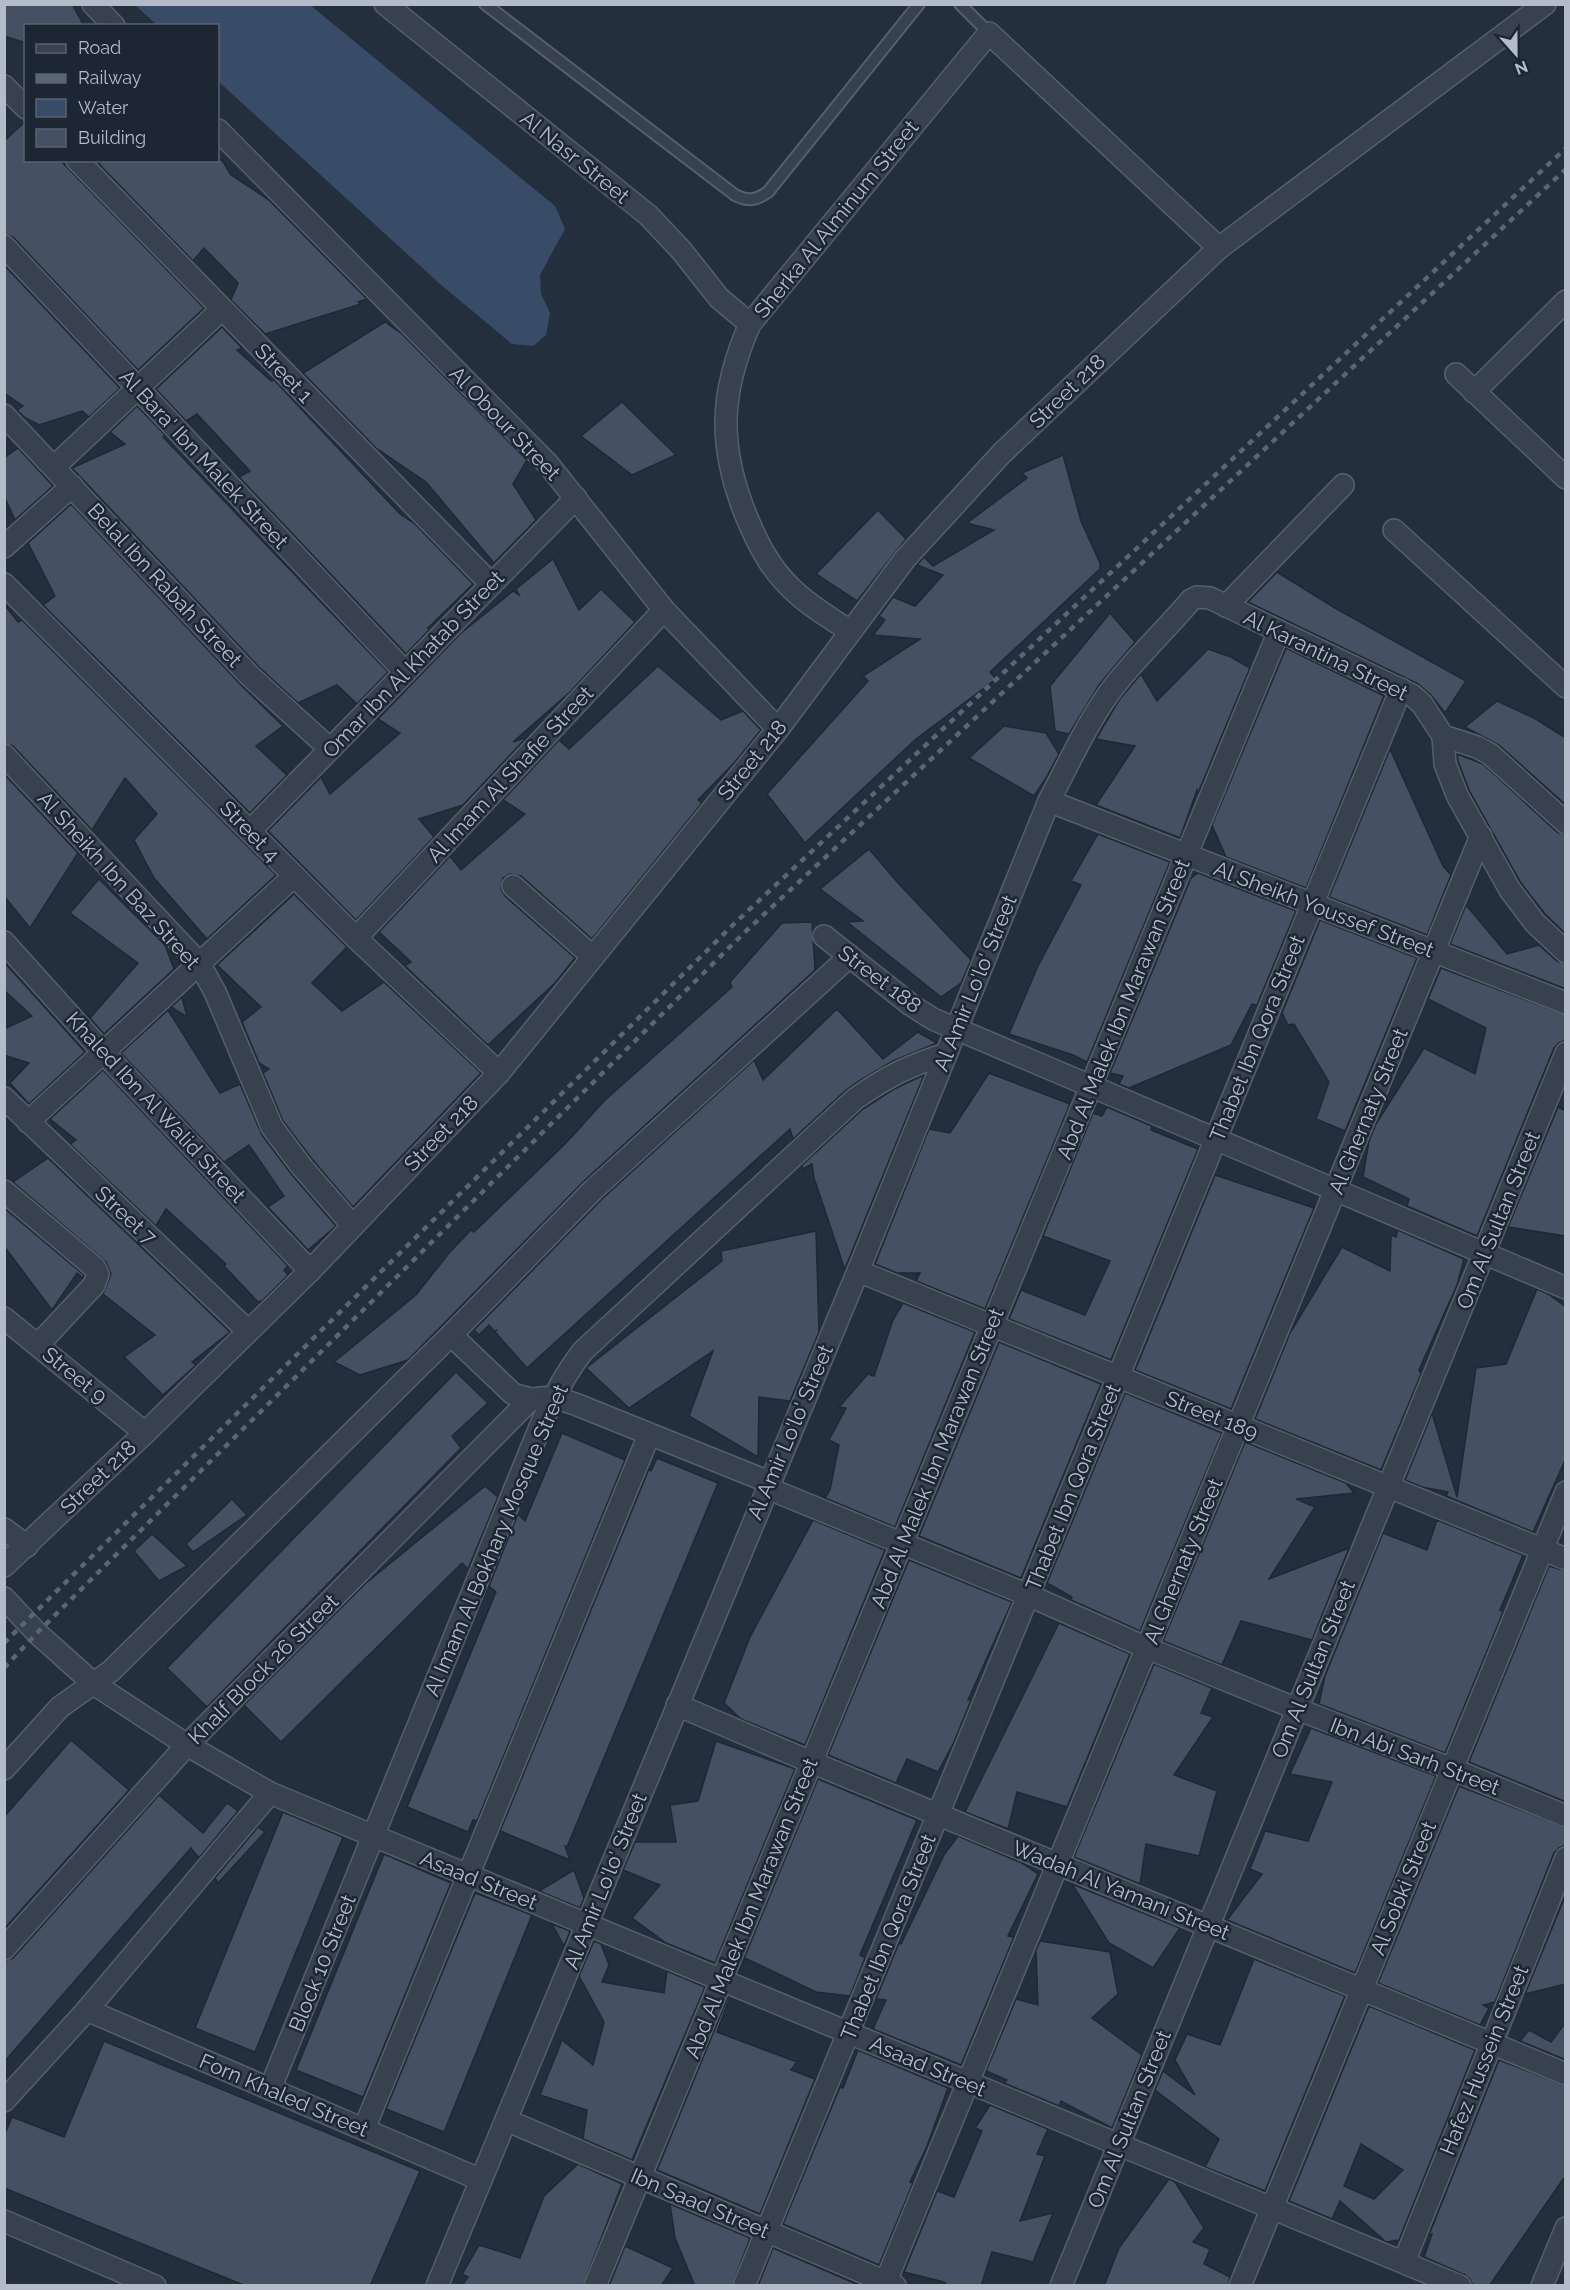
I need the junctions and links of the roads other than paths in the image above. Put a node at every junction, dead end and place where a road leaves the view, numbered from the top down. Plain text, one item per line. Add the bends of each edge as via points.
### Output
1 (93, 4) edge
2 (385, 4) edge
3 (485, 4) edge
4 (919, 4) edge
5 (960, 4) edge
6 (1545, 4) edge
7 (112, 24) edge
8 (989, 33) junction
9 (4, 86) edge
10 (24, 106) edge
11 (219, 131) edge
12 (79, 162) edge
13 (4, 246) edge
14 (1219, 248) junction
15 (1566, 302) edge
16 (222, 309) junction
17 (750, 324) junction
18 (1456, 374) dead end
19 (138, 389) junction
20 (1474, 392) junction
21 (4, 416) edge
22 (54, 467) junction
23 (1566, 478) edge
24 (1343, 485) dead end
25 (72, 486) junction
26 (576, 498) junction
27 (1394, 530) dead end
28 (4, 547) edge
29 (4, 584) edge
30 (491, 584) junction
31 (1187, 605) joint
32 (1226, 606) junction
33 (664, 610) junction
34 (1279, 631) junction
35 (850, 632) junction
36 (405, 672) junction
37 (1562, 677) edge
38 (1401, 689) junction
39 (778, 729) junction
40 (1443, 736) junction
41 (330, 749) junction
42 (4, 755) edge
43 (1049, 801) junction
44 (1566, 823) edge
45 (250, 831) junction
46 (1481, 836) junction
47 (1187, 855) junction
48 (294, 876) junction
49 (513, 886) dead end
50 (1312, 904) junction
51 (824, 936) dead end
52 (356, 938) junction
53 (4, 942) edge
54 (1433, 951) junction
55 (1566, 952) edge
56 (850, 956) junction
57 (593, 957) junction
58 (199, 963) junction
59 (1566, 1003) edge
60 (956, 1029) junction
61 (103, 1052) junction
62 (1566, 1053) edge
63 (946, 1054) junction
64 (499, 1073) junction
65 (1091, 1087) junction
66 (4, 1098) edge
67 (28, 1122) junction
68 (1216, 1139) junction
69 (1335, 1190) junction
70 (4, 1191) edge
71 (353, 1226) junction
72 (1484, 1253) junction
73 (310, 1270) junction
74 (858, 1271) junction
75 (1566, 1288) edge
76 (4, 1318) edge
77 (992, 1325) junction
78 (248, 1330) junction
79 (451, 1335) junction
80 (38, 1345) junction
81 (1118, 1377) junction
82 (553, 1397) junction
83 (531, 1399) junction
84 (1238, 1426) junction
85 (145, 1433) junction
86 (649, 1435) junction
87 (768, 1485) junction
88 (1388, 1487) junction
89 (1566, 1492) edge
90 (4, 1529) edge
91 (902, 1543) junction
92 (27, 1546) junction
93 (1542, 1550) junction
94 (1566, 1559) edge
95 (4, 1566) edge
96 (1028, 1595) junction
97 (4, 1598) edge
98 (1147, 1648) junction
99 (94, 1684) junction
100 (677, 1705) junction
101 (1297, 1709) junction
102 (187, 1745) junction
103 (811, 1762) junction
104 (4, 1768) edge
105 (1452, 1768) junction
106 (270, 1793) junction
107 (938, 1815) junction
108 (1566, 1816) edge
109 (374, 1837) junction
110 (1566, 1858) edge
111 (1058, 1864) junction
112 (468, 1875) junction
113 (586, 1925) junction
114 (1208, 1926) junction
115 (4, 1949) edge
116 (721, 1980) junction
117 (1361, 1989) junction
118 (87, 2010) junction
119 (848, 2033) junction
120 (1491, 2043) junction
121 (1566, 2073) edge
122 (968, 2083) junction
123 (270, 2089) junction
124 (4, 2101) edge
125 (506, 2120) junction
126 (364, 2130) junction
127 (1118, 2145) junction
128 (640, 2177) junction
129 (481, 2180) junction
130 (1272, 2209) junction
131 (4, 2221) edge
132 (1566, 2228) edge
133 (767, 2231) junction
134 (1404, 2262) junction
135 (888, 2284) edge
136 (154, 2286) edge
137 (437, 2286) edge
138 (595, 2286) edge
139 (744, 2286) edge
140 (1060, 2286) edge
141 (1240, 2286) edge
142 (1460, 2286) edge
143 (1542, 2286) edge

1 - 7 street
2 - 17 street, Al Nasr Street via 648,215 719,298
3 - 4 lane via 746,201 757,200 768,192
5 - 8 lane
6 - 14 street, Street 218
8 - 14 street
8 - 17 street, Sherka Al Alminum Street
9 - 10 street
11 - 26 street, Al Obour Street via 548,464
12 - 16 street, Street 1
13 - 19 street, Al Bara' Ibn Malek Street
14 - 35 street, Street 218 via 988,468 905,559
15 - 20 street
16 - 19 street
16 - 30 street, Street 1
17 - 35 street, Sherka Al Alminum Street via 729,381 726,412 726,442 740,501 758,543 778,575 806,601
18 - 20 street
19 - 22 street
19 - 36 street, Al Bara' Ibn Malek Street
20 - 23 street
21 - 22 street, Belal Ibn Rabah Street
22 - 25 street, Belal Ibn Rabah Street
24 - 32 street
25 - 28 street
25 - 41 street, Belal Ibn Rabah Street via 250,676
26 - 30 street, Omar Ibn Al Khatab Street
26 - 33 street, Al Obour Street
27 - 37 street
29 - 45 street, Street 4
30 - 36 street, Omar Ibn Al Khatab Street
31 - 32 street, Al Karantina Street via 1203,597
31 - 43 street, Al Amir Lo'lo' Street via 1109,694
32 - 34 street, Al Karantina Street
33 - 39 street, Al Obour Street
33 - 52 street, Al Imam Al Shafie Street
34 - 38 street, Al Karantina Street
34 - 47 street, Abd Al Malek Ibn Marawan Street
35 - 39 street, Street 218
36 - 41 street, Omar Ibn Al Khatab Street
38 - 40 street, Al Karantina Street via 1422,704
38 - 50 street, Thabet Ibn Qora Street
39 - 57 street, Street 218
40 - 44 street via 1490,754
40 - 46 street via 1450,779
41 - 45 street, Omar Ibn Al Khatab Street
42 - 58 street, Al Sheikh Ibn Baz Street
43 - 47 street, Al Sheikh Youssef Street
43 - 60 street, Al Amir Lo'lo' Street
45 - 48 street, Street 4
46 - 54 street, Al Ghernaty Street
46 - 55 street via 1520,905
47 - 50 street, Al Sheikh Youssef Street
47 - 65 street, Abd Al Malek Ibn Marawan Street
48 - 52 street, Street 4
48 - 58 street
49 - 57 street
50 - 54 street, Al Sheikh Youssef Street
50 - 68 street, Thabet Ibn Qora Street
51 - 56 street, Street 188
52 - 64 street, Street 4
53 - 61 street, Khaled Ibn Al Walid Street
54 - 59 street, Al Sheikh Youssef Street
54 - 69 street, Al Ghernaty Street
56 - 60 street, Street 188 via 912,1005
56 - 79 street via 593,1190
57 - 64 street, Street 218
58 - 61 street
58 - 71 street, Al Sheikh Ibn Baz Street via 272,1126
60 - 63 street, Al Amir Lo'lo' Street
60 - 65 street, Street 188
61 - 67 street
61 - 73 street, Khaled Ibn Al Walid Street
62 - 72 street, Om Al Sultan Street
63 - 74 street, Al Amir Lo'lo' Street
63 - 82 street, Al Imam Al Bokhary Mosque Street via 883,1079 855,1099 583,1351
64 - 71 street, Street 218
65 - 68 street, Street 188
65 - 77 street, Abd Al Malek Ibn Marawan Street
66 - 67 street, Street 7
67 - 78 street, Street 7
68 - 69 street, Street 188
68 - 81 street, Thabet Ibn Qora Street
69 - 72 street, Street 188
69 - 84 street, Al Ghernaty Street
70 - 80 street via 98,1274 94,1285
71 - 73 street, Street 218
72 - 75 street, Street 188
72 - 88 street, Om Al Sultan Street
73 - 78 street, Street 218
74 - 77 street, Street 189
74 - 87 street, Al Amir Lo'lo' Street
76 - 80 street, Street 9
77 - 81 street, Street 189
77 - 91 street, Abd Al Malek Ibn Marawan Street
78 - 85 street, Street 218
79 - 83 street via 513,1394
79 - 99 street
80 - 85 street, Street 9
81 - 84 street, Street 189
81 - 96 street, Thabet Ibn Qora Street
82 - 83 street
82 - 86 street, Ibn Abi Sarh Street
82 - 109 street, Al Imam Al Bokhary Mosque Street
83 - 102 street, Khalf Block 26 Street
84 - 88 street, Street 189
84 - 98 street, Al Ghernaty Street
85 - 92 street, Street 218
86 - 87 street, Ibn Abi Sarh Street
86 - 112 street
87 - 91 street, Ibn Abi Sarh Street
87 - 100 street, Al Amir Lo'lo' Street
88 - 93 street, Street 189
88 - 101 street, Om Al Sultan Street
89 - 93 street, Al Sobki Street
90 - 92 street
91 - 96 street, Ibn Abi Sarh Street
91 - 103 street, Abd Al Malek Ibn Marawan Street
92 - 95 street, Street 218
93 - 94 street, Street 189
93 - 105 street, Al Sobki Street
96 - 98 street, Ibn Abi Sarh Street
96 - 107 street, Thabet Ibn Qora Street
97 - 99 street, Asaad Street
98 - 101 street, Ibn Abi Sarh Street
98 - 111 street, Al Ghernaty Street
99 - 102 street, Asaad Street
99 - 104 street via 60,1707
100 - 103 street, Wadah Al Yamani Street
100 - 113 street, Al Amir Lo'lo' Street
101 - 105 street, Ibn Abi Sarh Street
101 - 114 street, Om Al Sultan Street
102 - 106 street, Asaad Street
102 - 115 street, Khalf Block 26 Street
103 - 107 street, Wadah Al Yamani Street
103 - 116 street, Abd Al Malek Ibn Marawan Street
105 - 108 street, Ibn Abi Sarh Street
105 - 117 street, Al Sobki Street
106 - 109 street, Asaad Street
106 - 118 street
107 - 111 street, Wadah Al Yamani Street
107 - 119 street, Thabet Ibn Qora Street
109 - 112 street, Asaad Street
109 - 123 street, Block 10 Street
110 - 120 street, Hafez Hussein Street
111 - 114 street, Wadah Al Yamani Street
111 - 122 street, Al Ghernaty Street
112 - 113 street, Asaad Street
112 - 126 street
113 - 116 street, Asaad Street
113 - 125 street, Al Amir Lo'lo' Street
114 - 117 street, Wadah Al Yamani Street
114 - 127 street, Om Al Sultan Street
116 - 119 street, Asaad Street
116 - 128 street, Abd Al Malek Ibn Marawan Street
117 - 120 street, Wadah Al Yamani Street
117 - 130 street, Al Sobki Street
118 - 123 street, Forn Khaled Street
118 - 124 street
119 - 122 street, Asaad Street
119 - 133 street, Thabet Ibn Qora Street
120 - 121 street, Wadah Al Yamani Street
120 - 134 street, Hafez Hussein Street
122 - 127 street, Asaad Street
122 - 135 street, Al Ghernaty Street
123 - 126 street, Forn Khaled Street
125 - 128 street, Ibn Saad Street
125 - 129 street, Al Amir Lo'lo' Street
126 - 129 street, Forn Khaled Street
127 - 130 street, Asaad Street
127 - 140 street, Om Al Sultan Street
128 - 133 street, Ibn Saad Street
128 - 138 street, Abd Al Malek Ibn Marawan Street
129 - 137 street, Al Amir Lo'lo' Street
130 - 134 street, Asaad Street
130 - 141 street, Al Sobki Street
131 - 136 street
132 - 143 street
133 - 135 street, Ibn Saad Street
133 - 139 street, Thabet Ibn Qora Street
134 - 142 street, Asaad Street

